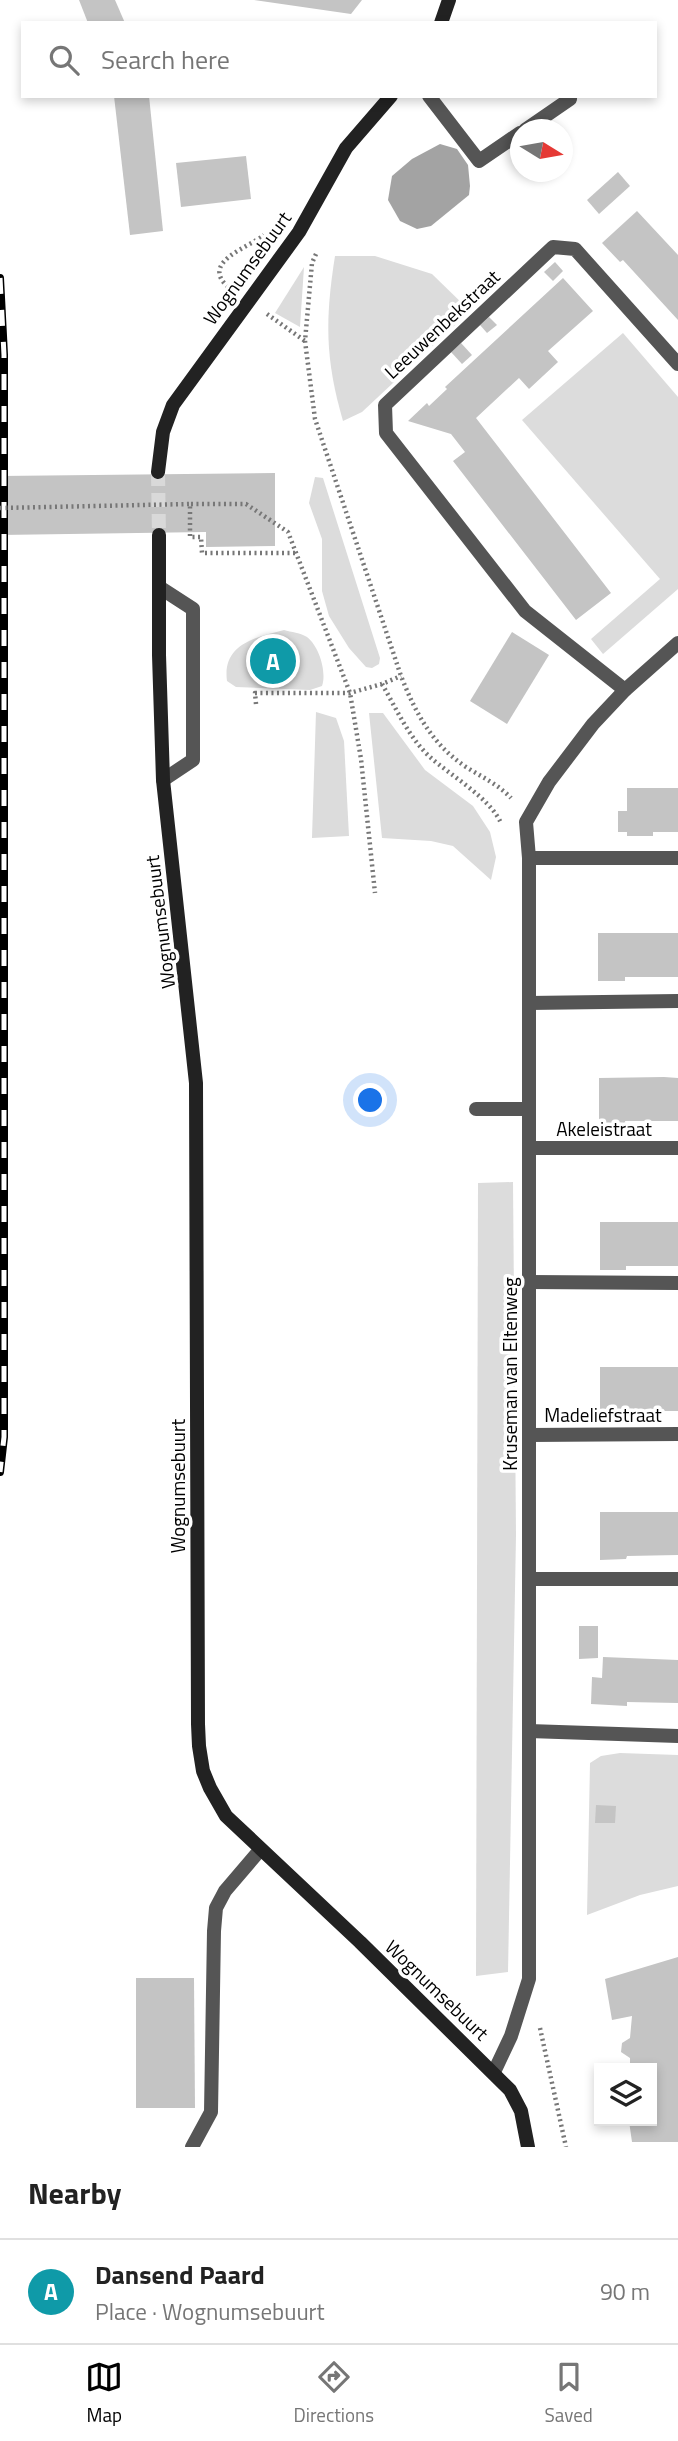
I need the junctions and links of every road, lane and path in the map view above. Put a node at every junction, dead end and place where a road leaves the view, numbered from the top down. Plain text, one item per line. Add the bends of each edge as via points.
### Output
1 (449, 0) edge
2 (442, 21) edge
3 (389, 98) edge
4 (431, 98) edge
5 (570, 99) dead end
6 (541, 119) edge
7 (510, 140) edge
8 (317, 252) dead end
9 (678, 364) edge
10 (158, 472) tunnel mouth
11 (190, 505) junction
12 (0, 508) edge
13 (159, 535) tunnel mouth
14 (295, 553) junction
15 (159, 587) junction
16 (678, 643) edge
17 (401, 676) junction
18 (382, 684) junction
19 (625, 690) junction
20 (350, 693) junction
21 (256, 704) dead end
22 (163, 780) junction
23 (526, 822) junction
24 (504, 830) dead end
25 (529, 858) junction
26 (678, 858) edge
27 (375, 893) dead end
28 (678, 1001) edge
29 (529, 1003) junction
30 (477, 1109) dead end
31 (529, 1109) junction
32 (529, 1148) junction
33 (678, 1148) edge
34 (529, 1282) junction
35 (678, 1283) edge
36 (678, 1434) edge
37 (529, 1435) junction
38 (529, 1579) junction
39 (678, 1579) edge
40 (529, 1731) junction
41 (678, 1736) edge
42 (260, 1850) junction
43 (540, 2027) dead end
44 (494, 2072) junction
45 (192, 2147) edge
46 (528, 2147) edge
47 (566, 2147) edge

1 - 2 street
3 - 10 street, Wognumsebuurt via 346,148 299,232 173,405 163,432
4 - 7 street via 479,161
5 - 6 street
8 - 17 path via 305,341 315,418
9 - 19 street, Leeuwenbekstraat via 576,249 553,247 384,405 386,433 525,611
11 - 12 path, bridge
11 - 14 path via 246,504 288,532
11 - 14 path via 190,537 201,537 202,553
13 - 15 street, Wognumsebuurt
14 - 20 path
15 - 22 street, Wognumsebuurt
15 - 22 street via 193,610 193,760
16 - 19 street
17 - 18 path
17 - 23 path via 413,706 438,745 509,795
18 - 20 path
18 - 24 path via 428,755 489,806
19 - 23 street via 567,757
20 - 21 path via 255,693
20 - 27 path
22 - 42 street, Wognumsebuurt via 196,1083 199,1746 203,1770 218,1804
23 - 25 street, Kruseman van Eltenweg
25 - 26 street
25 - 29 street, Kruseman van Eltenweg
28 - 29 street
29 - 31 street, Kruseman van Eltenweg
30 - 31 street
31 - 32 street, Kruseman van Eltenweg
32 - 33 street, Akeleistraat
32 - 34 street, Kruseman van Eltenweg
34 - 35 street
34 - 37 street, Kruseman van Eltenweg
36 - 37 street, Madeliefstraat
37 - 38 street, Kruseman van Eltenweg
38 - 39 street
38 - 40 street, Kruseman van Eltenweg
40 - 41 street
40 - 44 street, Kruseman van Eltenweg via 529,1979
42 - 44 street, Wognumsebuurt
42 - 45 street via 216,1908 211,2112
43 - 47 path
44 - 46 street via 521,2111

